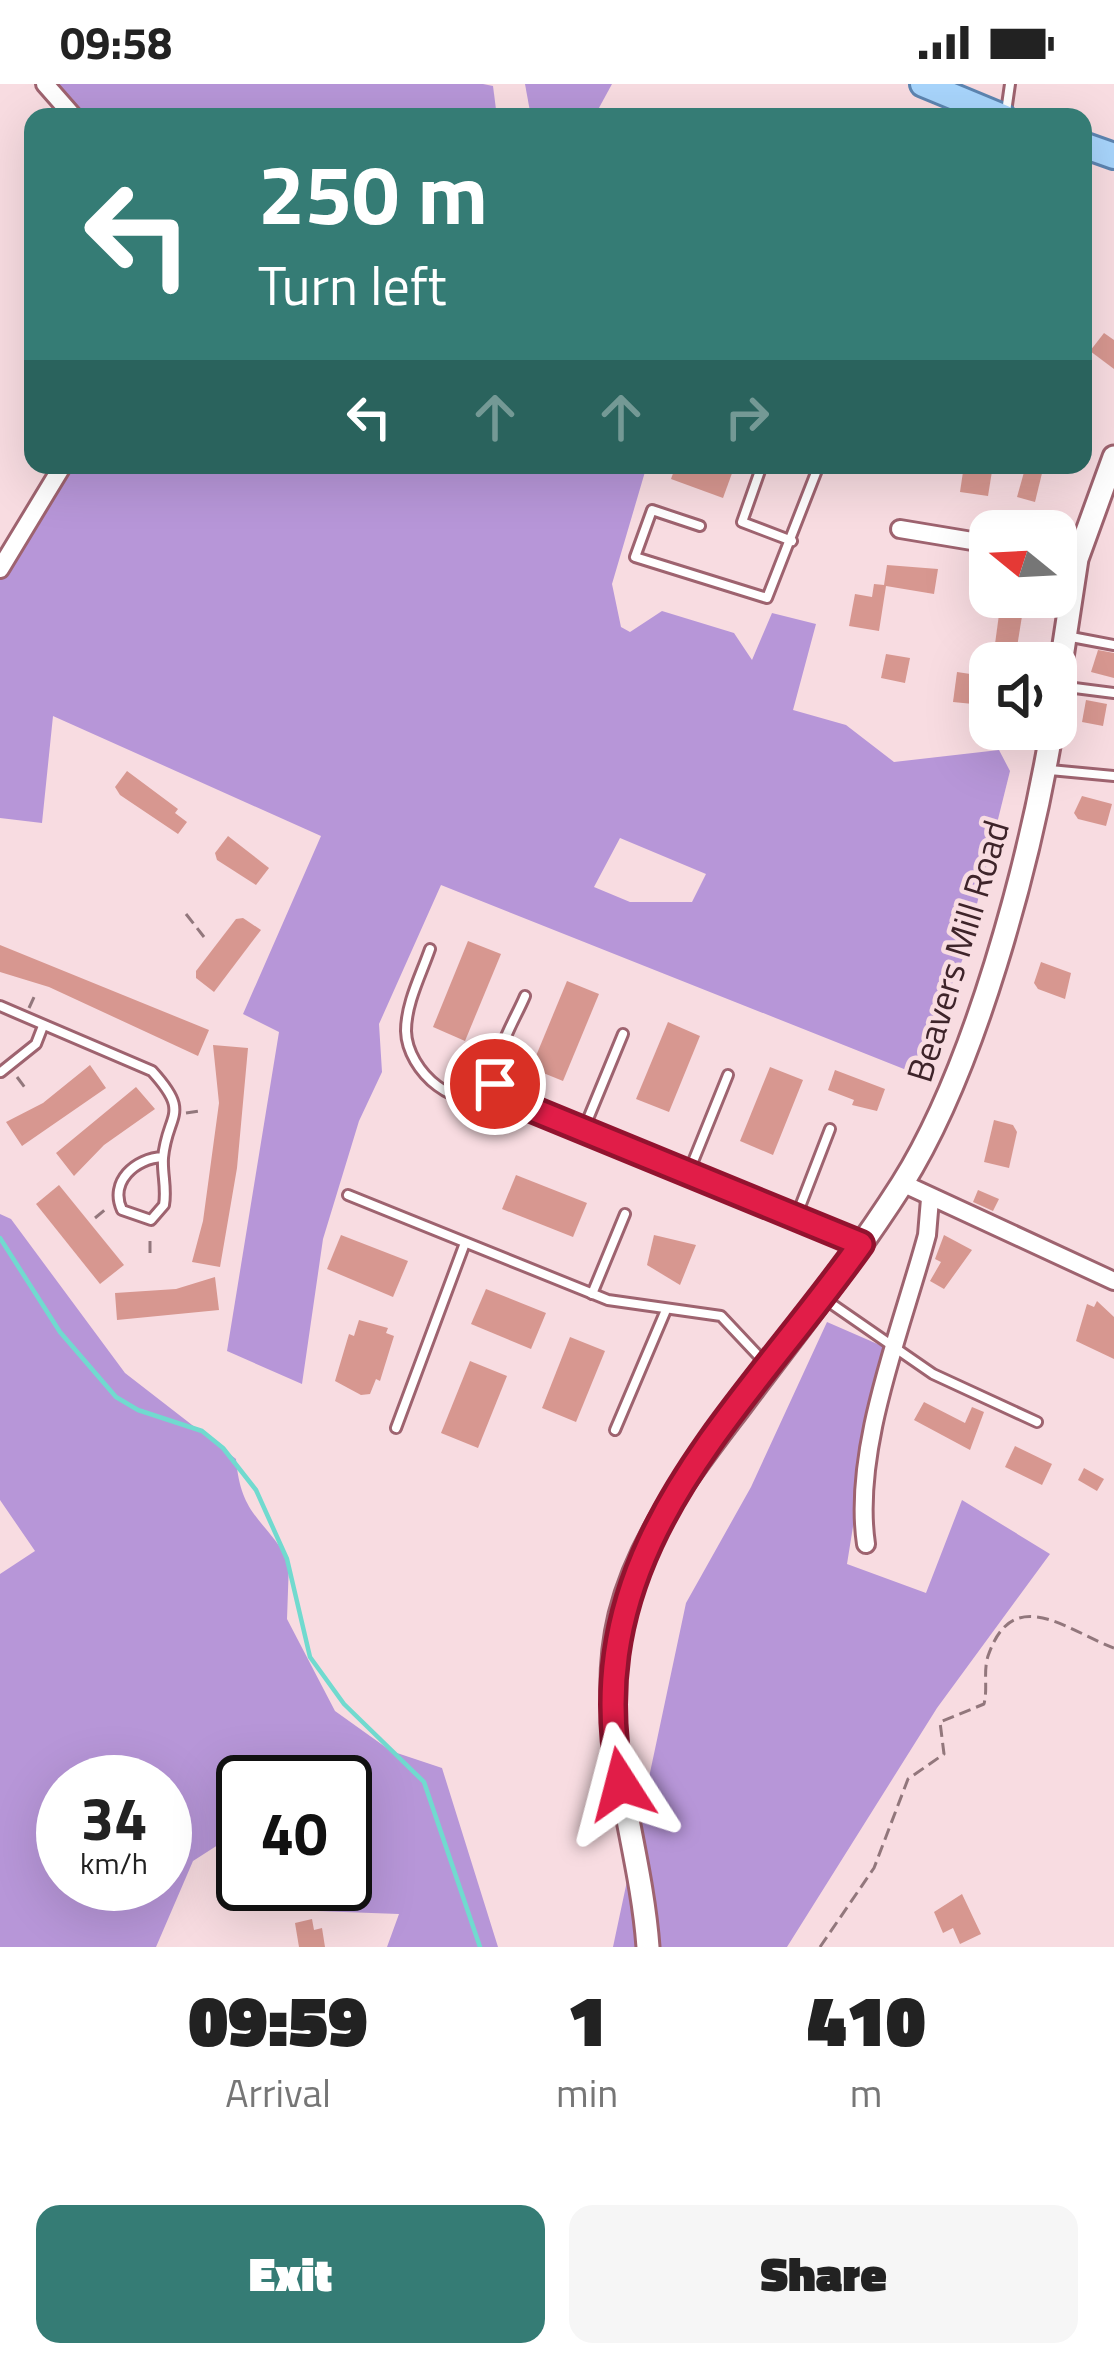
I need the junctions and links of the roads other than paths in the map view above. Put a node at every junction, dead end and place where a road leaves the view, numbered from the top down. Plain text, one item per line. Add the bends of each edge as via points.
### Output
1 (45, 84) edge
2 (923, 84) edge
3 (948, 107) edge
4 (66, 108) edge
5 (1114, 457) edge
6 (58, 474) edge
7 (759, 474) edge
8 (816, 474) edge
9 (700, 526) dead end
10 (900, 529) dead end
11 (1077, 536) edge
12 (969, 540) edge
13 (792, 541) junction
14 (0, 569) edge
15 (1065, 618) edge
16 (1065, 636) junction
17 (1064, 642) edge
18 (1114, 645) edge
19 (1077, 692) edge
20 (1114, 694) edge
21 (1048, 750) edge
22 (1044, 769) junction
23 (1114, 776) edge
24 (430, 949) dead end
25 (525, 996) dead end
26 (0, 1006) edge
27 (43, 1026) junction
28 (623, 1034) dead end
29 (2, 1072) edge
30 (728, 1075) dead end
31 (499, 1093) junction
32 (830, 1129) dead end
33 (584, 1131) junction
34 (164, 1157) junction
35 (688, 1174) junction
36 (902, 1184) junction
37 (348, 1195) dead end
38 (930, 1199) junction
39 (625, 1214) dead end
40 (796, 1217) junction
41 (465, 1244) junction
42 (861, 1244) junction
43 (1114, 1281) edge
44 (592, 1294) junction
45 (823, 1296) junction
46 (666, 1310) junction
47 (897, 1348) junction
48 (769, 1367) junction
49 (1036, 1422) dead end
50 (396, 1428) dead end
51 (615, 1430) dead end
52 (866, 1544) dead end
53 (648, 1947) edge

1 - 4 street
2 - 3 main road
5 - 11 street
6 - 14 street
7 - 13 lane via 742,522
8 - 13 lane
9 - 13 lane via 652,510 635,556 759,599 773,594
10 - 12 street
15 - 16 street
16 - 17 street
16 - 18 lane
19 - 20 lane
21 - 22 street, Beavers Mill Road
22 - 23 lane
22 - 36 street, Beavers Mill Road via 960,1068
24 - 31 lane via 406,1038 421,1066 461,1102 479,1105
25 - 31 lane via 494,1070
26 - 27 lane
27 - 29 lane via 36,1044
27 - 34 lane via 152,1071 170,1091 177,1120
28 - 33 lane
30 - 35 lane
31 - 33 lane
32 - 40 lane
33 - 35 lane
34 - 34 lane via 148,1158 119,1184 122,1210 151,1220 164,1205
35 - 40 lane
36 - 38 street
36 - 42 street, Beavers Mill Road
37 - 41 lane
38 - 43 street
38 - 47 street
39 - 44 lane
40 - 42 lane
41 - 44 lane
41 - 50 lane
42 - 45 street, Beavers Mill Road
44 - 46 lane
45 - 47 lane
45 - 48 street, Beavers Mill Road
46 - 48 lane via 722,1316
46 - 51 lane
47 - 49 lane via 933,1374
47 - 52 street via 868,1460
48 - 53 street, Beavers Mill Road via 661,1517 620,1618 612,1726

